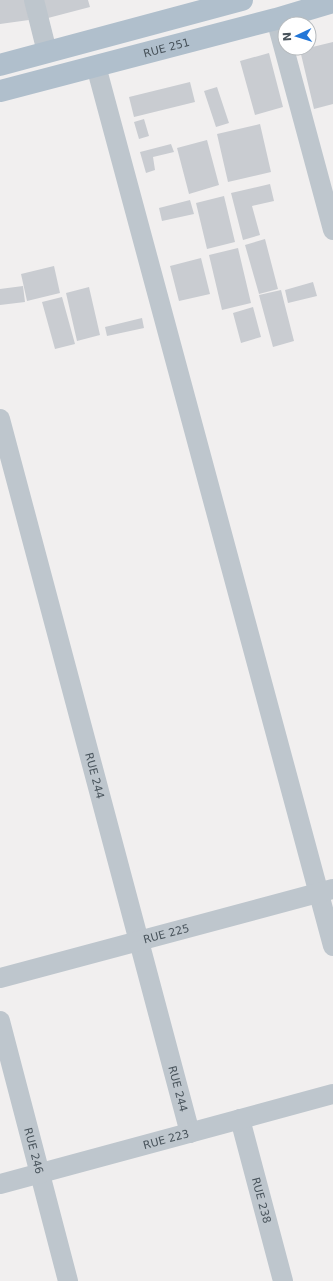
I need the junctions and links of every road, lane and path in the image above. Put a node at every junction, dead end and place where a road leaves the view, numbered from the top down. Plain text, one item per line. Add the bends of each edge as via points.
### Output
1 (34, 0) edge
2 (242, 0) edge
3 (333, 2) edge
4 (276, 19) junction
5 (47, 52) junction
6 (0, 65) edge
7 (96, 66) junction
8 (0, 91) edge
9 (333, 230) edge
10 (0, 419) edge
11 (326, 891) edge
12 (140, 941) junction
13 (333, 946) edge
14 (0, 978) edge
15 (0, 1021) edge
16 (333, 1094) edge
17 (240, 1119) junction
18 (190, 1132) junction
19 (40, 1173) junction
20 (0, 1184) edge
21 (68, 1281) edge
22 (283, 1281) edge

1 - 5 street
2 - 5 main road
3 - 4 main road, RUE 251
4 - 7 main road, RUE 251
4 - 9 street
5 - 6 main road
7 - 8 main road, RUE 251
7 - 11 street
10 - 12 street, RUE 244
11 - 12 street, RUE 225
11 - 13 street
12 - 14 street, RUE 225
12 - 18 street, RUE 244
15 - 19 street, RUE 246
16 - 17 street, RUE 223
17 - 18 street, RUE 223
17 - 22 street, RUE 238
18 - 19 street, RUE 223
19 - 20 street, RUE 223
19 - 21 street, RUE 246

